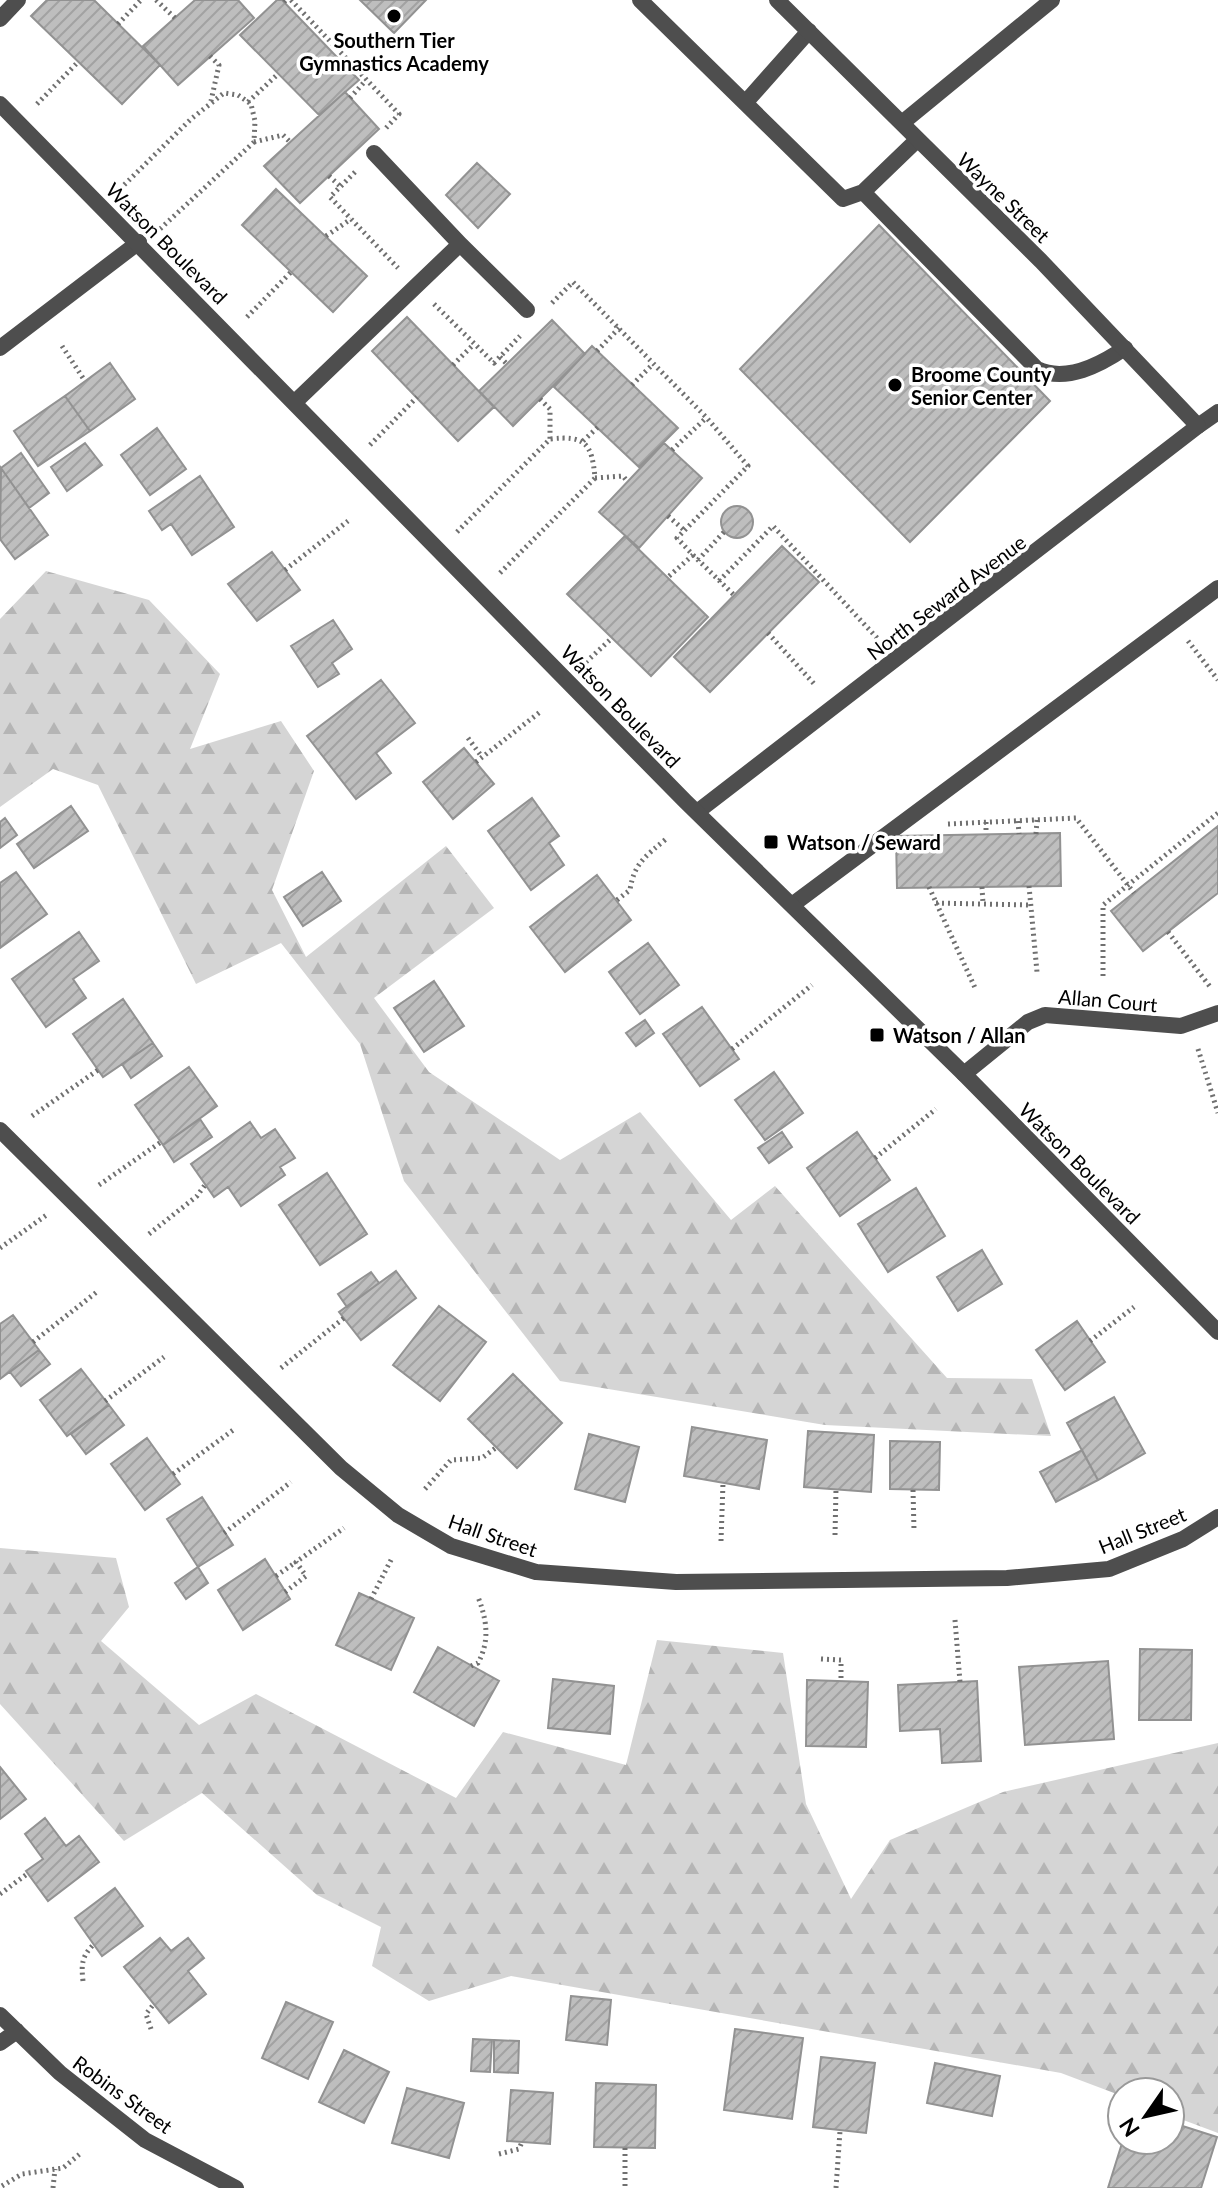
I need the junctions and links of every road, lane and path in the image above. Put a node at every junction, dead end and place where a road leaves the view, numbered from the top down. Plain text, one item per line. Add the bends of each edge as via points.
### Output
1 (18, 0) edge
2 (141, 0) edge
3 (156, 0) edge
4 (640, 0) edge
5 (777, 0) edge
6 (1052, 0) edge
7 (175, 18) dead end
8 (0, 19) edge
9 (118, 24) dead end
10 (809, 31) junction
11 (210, 56) dead end
12 (78, 62) dead end
13 (278, 74) dead end
14 (366, 80) dead end
15 (350, 98) dead end
16 (210, 102) junction
17 (248, 102) junction
18 (745, 103) junction
19 (0, 104) edge
20 (19, 122) junction
21 (902, 123) junction
22 (917, 140) junction
23 (254, 142) junction
24 (290, 142) dead end
25 (374, 153) dead end
26 (329, 176) dead end
27 (126, 183) dead end
28 (340, 186) dead end
29 (863, 192) junction
30 (351, 219) dead end
31 (166, 224) dead end
32 (326, 236) dead end
33 (139, 242) junction
34 (460, 244) junction
35 (291, 272) dead end
36 (424, 295) dead end
37 (535, 312) joint
38 (619, 328) junction
39 (230, 335) junction
40 (521, 335) dead end
41 (474, 344) junction
42 (62, 346) dead end
43 (0, 348) edge
44 (1125, 348) junction
45 (597, 351) dead end
46 (500, 357) junction
47 (507, 364) dead end
48 (653, 364) junction
49 (453, 365) dead end
50 (85, 381) dead end
51 (632, 385) dead end
52 (417, 397) dead end
53 (540, 399) dead end
54 (295, 402) junction
55 (1218, 412) edge
56 (706, 417) junction
57 (1198, 426) junction
58 (598, 427) dead end
59 (550, 439) junction
60 (583, 441) junction
61 (672, 450) dead end
62 (353, 461) junction
63 (595, 478) junction
64 (627, 481) dead end
65 (668, 516) dead end
66 (348, 521) dead end
67 (463, 526) dead end
68 (684, 530) junction
69 (724, 532) dead end
70 (696, 558) junction
71 (505, 568) dead end
72 (285, 570) dead end
73 (668, 577) dead end
74 (719, 581) junction
75 (1218, 588) edge
76 (734, 595) dead end
77 (1173, 621) junction
78 (865, 625) dead end
79 (768, 633) dead end
80 (612, 638) dead end
81 (591, 657) dead end
82 (1218, 680) edge
83 (835, 707) junction
84 (540, 712) dead end
85 (468, 738) dead end
86 (482, 757) junction
87 (476, 762) dead end
88 (697, 812) junction
89 (1218, 813) edge
90 (1037, 820) junction
91 (1018, 821) junction
92 (986, 822) junction
93 (965, 823) junction
94 (899, 826) junction
95 (1193, 832) junction
96 (965, 834) dead end
97 (986, 834) dead end
98 (1019, 834) dead end
99 (1036, 834) dead end
100 (666, 839) dead end
101 (1185, 839) junction
102 (1200, 841) dead end
103 (1191, 847) dead end
104 (1134, 880) junction
105 (1127, 885) junction
106 (1029, 886) dead end
107 (929, 887) dead end
108 (982, 887) dead end
109 (1140, 888) dead end
110 (1134, 893) dead end
111 (617, 900) dead end
112 (936, 903) junction
113 (983, 904) junction
114 (792, 905) junction
115 (1031, 905) junction
116 (1168, 932) dead end
117 (1037, 972) dead end
118 (1103, 976) dead end
119 (812, 985) dead end
120 (976, 990) dead end
121 (1218, 998) edge
122 (1218, 1013) edge
123 (1191, 1023) junction
124 (732, 1049) dead end
125 (98, 1070) dead end
126 (964, 1074) junction
127 (936, 1109) dead end
128 (1218, 1113) edge
129 (32, 1116) dead end
130 (0, 1130) edge
131 (161, 1142) dead end
132 (875, 1158) dead end
133 (99, 1185) dead end
134 (205, 1185) dead end
135 (70, 1198) junction
136 (149, 1234) dead end
137 (0, 1248) edge
138 (98, 1291) dead end
139 (1134, 1307) dead end
140 (344, 1318) dead end
141 (1218, 1332) edge
142 (1090, 1341) dead end
143 (33, 1342) dead end
144 (164, 1357) dead end
145 (281, 1368) dead end
146 (105, 1401) dead end
147 (236, 1428) dead end
148 (497, 1447) dead end
149 (173, 1474) dead end
150 (291, 1482) dead end
151 (723, 1483) dead end
152 (425, 1489) dead end
153 (836, 1489) dead end
154 (913, 1490) dead end
155 (1218, 1517) edge
156 (344, 1528) dead end
157 (914, 1530) dead end
158 (224, 1533) dead end
159 (835, 1535) dead end
160 (721, 1541) dead end
161 (392, 1558) dead end
162 (296, 1562) junction
163 (276, 1576) dead end
164 (285, 1592) dead end
165 (478, 1597) dead end
166 (371, 1599) dead end
167 (955, 1620) dead end
168 (821, 1659) dead end
169 (471, 1666) dead end
170 (841, 1682) dead end
171 (960, 1682) dead end
172 (27, 1874) dead end
173 (0, 1894) edge
174 (94, 1944) dead end
175 (83, 1981) dead end
176 (153, 2005) dead end
177 (0, 2015) edge
178 (151, 2029) dead end
179 (17, 2031) junction
180 (0, 2043) edge
181 (840, 2131) dead end
182 (522, 2142) dead end
183 (625, 2148) dead end
184 (81, 2153) dead end
185 (499, 2154) dead end
186 (55, 2169) junction
187 (2, 2186) edge
188 (53, 2188) edge
189 (236, 2188) edge
190 (625, 2188) edge
191 (836, 2188) edge

1 - 8 street
2 - 9 path
3 - 7 path
4 - 18 street
5 - 10 street, Wayne Street
6 - 21 street
10 - 18 street
10 - 21 street, Wayne Street
11 - 16 path via 219,65
12 - 20 path
13 - 17 path
14 - 15 path
16 - 17 path via 224,93
16 - 27 path
17 - 23 path via 255,121
18 - 29 street via 843,199
19 - 20 street, Watson Boulevard
20 - 33 street, Watson Boulevard
21 - 22 street, Wayne Street
22 - 29 street
22 - 44 street, Wayne Street
23 - 24 path via 283,135
23 - 31 path
25 - 34 street
26 - 28 path
29 - 44 street via 1037,369 1047,374 1099,366
30 - 32 path
33 - 39 street, Watson Boulevard
33 - 43 street
34 - 37 street
34 - 54 street
35 - 39 path
36 - 41 path
37 - 38 path via 573,282
38 - 45 path
38 - 48 path
39 - 54 street, Watson Boulevard
40 - 46 path
41 - 46 path via 494,363
41 - 49 path
42 - 50 path
44 - 57 street, Wayne Street
46 - 47 path
48 - 51 path
48 - 56 path
52 - 62 path
53 - 59 path via 550,409
54 - 62 street, Watson Boulevard
55 - 57 street, North Seward Avenue
56 - 61 path
56 - 68 path via 748,466
57 - 83 street, North Seward Avenue
58 - 60 path
59 - 60 path
59 - 67 path
60 - 63 path via 593,453
62 - 88 street, Watson Boulevard
63 - 64 path via 623,476
63 - 71 path
65 - 68 path
66 - 72 path
68 - 70 path via 677,538
69 - 70 path
70 - 73 path
70 - 74 path
74 - 76 path
74 - 78 path via 773,526
75 - 77 street
77 - 82 path
77 - 94 street
79 - 83 path
80 - 81 path
83 - 88 street, North Seward Avenue
84 - 86 path
85 - 86 path
86 - 87 path
88 - 114 street, Watson Boulevard
89 - 95 path
90 - 91 path
90 - 99 path
90 - 105 path via 1076,818
91 - 92 path
91 - 98 path
92 - 93 path
92 - 97 path
93 - 94 path
93 - 96 path
94 - 114 street
95 - 101 path
95 - 102 path
100 - 111 path via 642,860 630,890
101 - 103 path
101 - 104 path
104 - 105 path
104 - 109 path
105 - 110 path
105 - 118 path via 1103,905
106 - 115 path
107 - 112 path
108 - 113 path
112 - 113 path
112 - 120 path
113 - 115 path
114 - 126 street, Watson Boulevard
115 - 117 path
116 - 121 path
119 - 124 path
122 - 123 street, Allan Court
123 - 126 street, Allan Court via 1045,1015 1028,1022
123 - 128 path
125 - 129 path
126 - 141 street, Watson Boulevard
127 - 132 path
130 - 135 street, Hall Street
131 - 133 path
134 - 136 path
135 - 137 path
135 - 155 street, Hall Street via 341,1468 398,1515 451,1546 536,1572 676,1582 1007,1578 1109,1569 1183,1539
138 - 143 path
139 - 142 path
140 - 145 path
144 - 146 path
147 - 149 path
148 - 152 path via 482,1458 451,1460
150 - 158 path
151 - 160 path
153 - 159 path
154 - 157 path
156 - 162 path
161 - 166 path
162 - 163 path
162 - 164 path via 306,1576
165 - 169 path via 486,1645
167 - 171 path
168 - 170 path via 841,1660
172 - 173 path
174 - 175 path via 84,1954
176 - 178 path via 146,2014
177 - 179 street, Robins Street
179 - 180 street
179 - 189 street, Robins Street via 60,2073 145,2140
181 - 191 path
182 - 185 path via 519,2149
183 - 190 path
184 - 186 path
186 - 187 path via 22,2174
186 - 188 path

